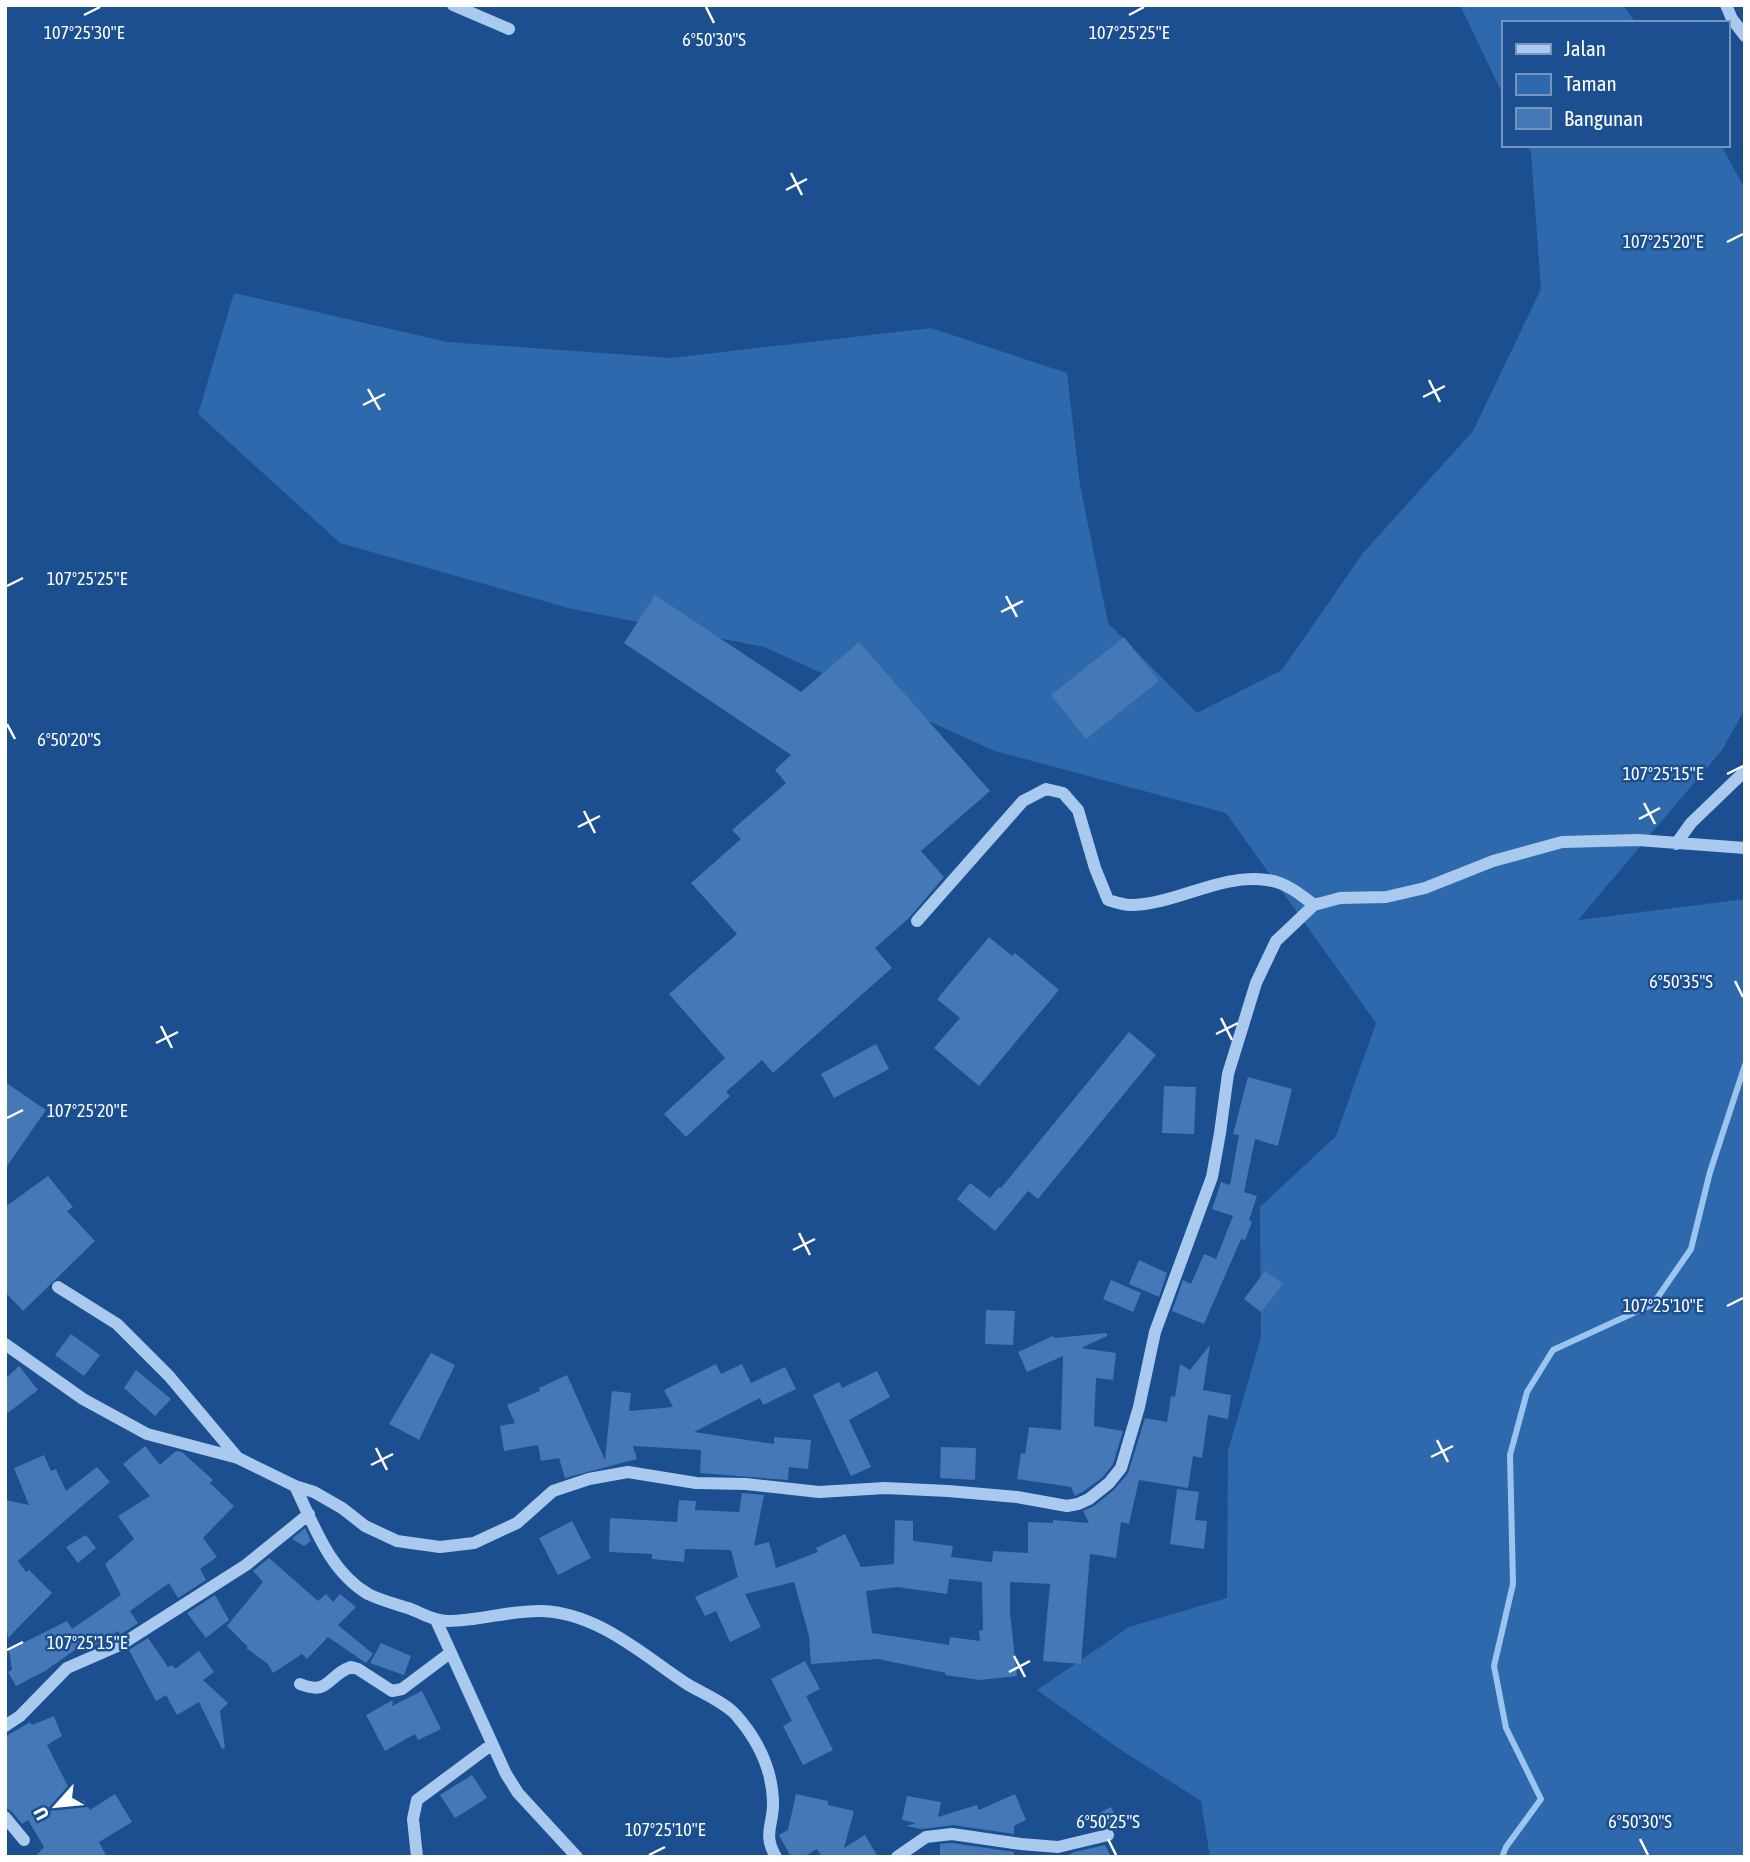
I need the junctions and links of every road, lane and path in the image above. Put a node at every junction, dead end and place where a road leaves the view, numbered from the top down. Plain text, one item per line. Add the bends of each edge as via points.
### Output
1 (453, 5) edge
2 (1726, 5) edge
3 (509, 29) dead end
4 (1745, 36) edge
5 (1745, 771) edge
6 (1675, 844) junction
7 (1745, 848) edge
8 (1314, 905) junction
9 (917, 921) dead end
10 (58, 1287) dead end
11 (5, 1344) edge
12 (239, 1458) junction
13 (295, 1486) junction
14 (309, 1514) junction
15 (436, 1620) junction
16 (450, 1653) junction
17 (300, 1684) dead end
18 (5, 1726) edge
19 (491, 1745) junction
20 (5, 1816) edge
21 (1108, 1835) dead end
22 (24, 1840) dead end
23 (417, 1857) edge
24 (577, 1857) edge
25 (776, 1857) edge
26 (897, 1857) edge

1 - 3 street
2 - 4 street
5 - 6 street
6 - 7 street
6 - 8 street via 1562,842 1493,861 1425,888
8 - 9 street via 1293,889 1268,880 1233,880 1129,905 1108,901 1078,810 1063,793 1046,789 1023,801
8 - 13 street via 1276,940 1256,983 1228,1074 1212,1177 1155,1332 1121,1468 1089,1499 1067,1506 1017,1496 948,1491 819,1492 696,1483 628,1472 553,1491 517,1522 474,1544 440,1547 390,1538 314,1492
10 - 12 street via 117,1324
11 - 12 street via 83,1399 147,1434
12 - 13 street
13 - 14 street
14 - 15 street via 323,1546 358,1587
14 - 18 street via 246,1565 122,1644 67,1668
15 - 16 street
15 - 25 street via 531,1612 571,1616 631,1645 733,1712 763,1756 774,1803 767,1836
16 - 17 street via 402,1689 392,1691 351,1667 320,1689
16 - 19 street
19 - 23 street via 417,1800 413,1819
19 - 24 street via 518,1793
20 - 22 street
21 - 26 street via 1058,1847 952,1834 926,1837

